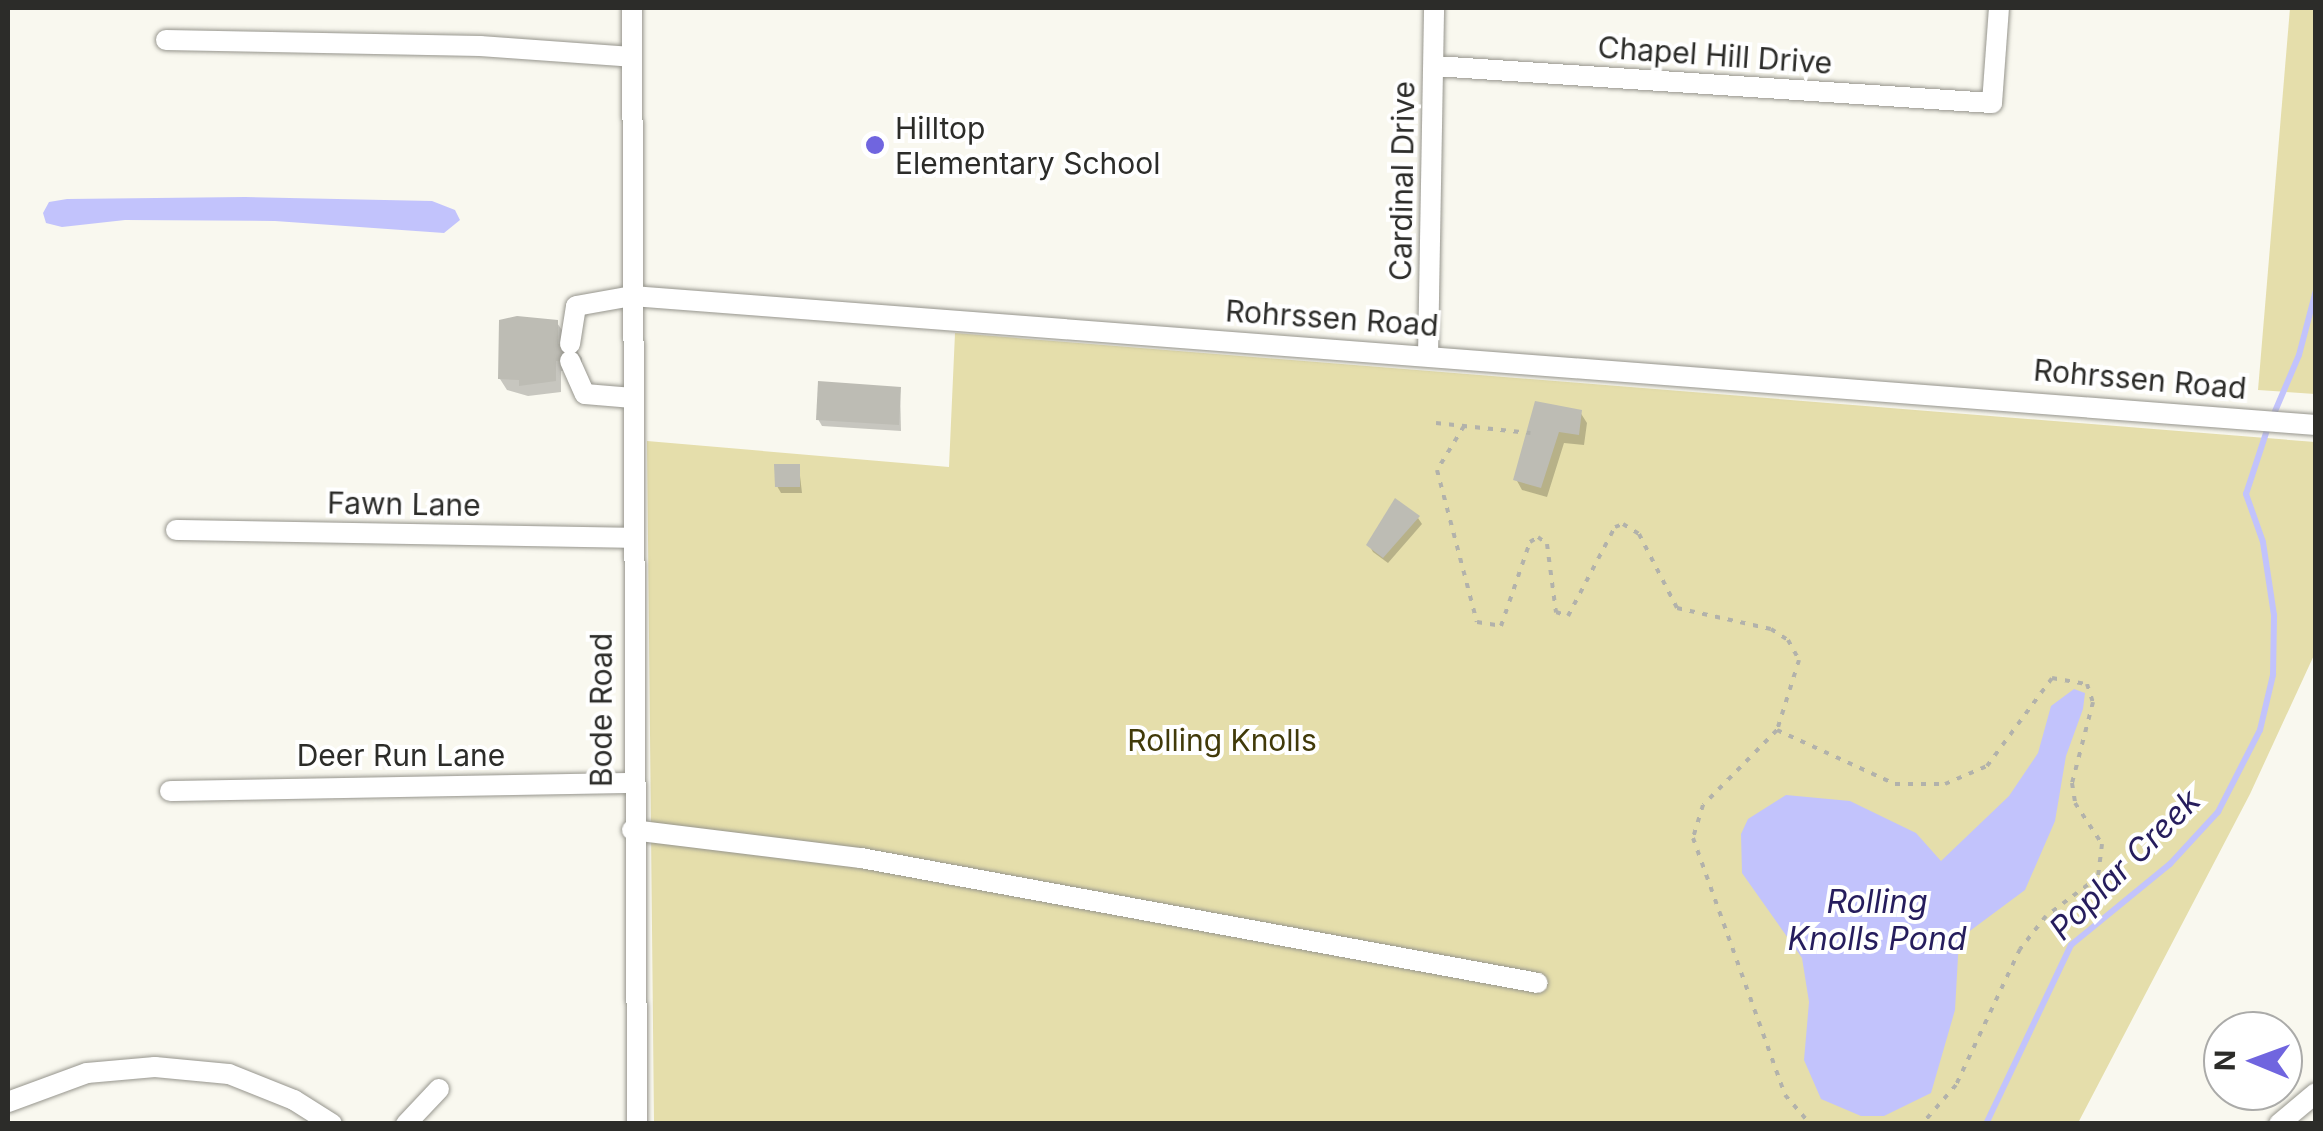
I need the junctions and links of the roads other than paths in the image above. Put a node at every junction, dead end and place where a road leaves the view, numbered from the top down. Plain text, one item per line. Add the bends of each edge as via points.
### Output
1 (632, 8) edge
2 (1434, 8) edge
3 (1998, 8) edge
4 (166, 40) dead end
5 (632, 56) junction
6 (1435, 66) junction
7 (632, 296) junction
8 (1428, 356) junction
9 (633, 398) junction
10 (2307, 424) edge
11 (176, 530) dead end
12 (631, 538) junction
13 (631, 782) junction
14 (170, 790) dead end
15 (632, 830) junction
16 (1538, 983) dead end
17 (439, 1089) dead end
18 (2316, 1093) edge
19 (8, 1102) edge
20 (332, 1124) edge
21 (406, 1124) edge
22 (637, 1124) edge
23 (2279, 1124) edge

1 - 5 street
2 - 6 street, Cardinal Drive
3 - 6 street, Chapel Hill Drive via 1992,103
4 - 5 street
5 - 7 street
6 - 8 street, Cardinal Drive
7 - 8 street, Rohrssen Road
7 - 9 street, Bode Road
7 - 9 street, Rohrssen Road via 576,306 570,352 577,388
8 - 10 street, Rohrssen Road
9 - 12 street, Bode Road
11 - 12 street, Fawn Lane
12 - 13 street, Bode Road
13 - 14 street, Deer Run Lane
13 - 15 street, Bode Road
15 - 16 street via 861,858
15 - 22 street, Bode Road
17 - 21 street
18 - 23 street
19 - 20 street via 88,1073 155,1067 228,1074 294,1100

